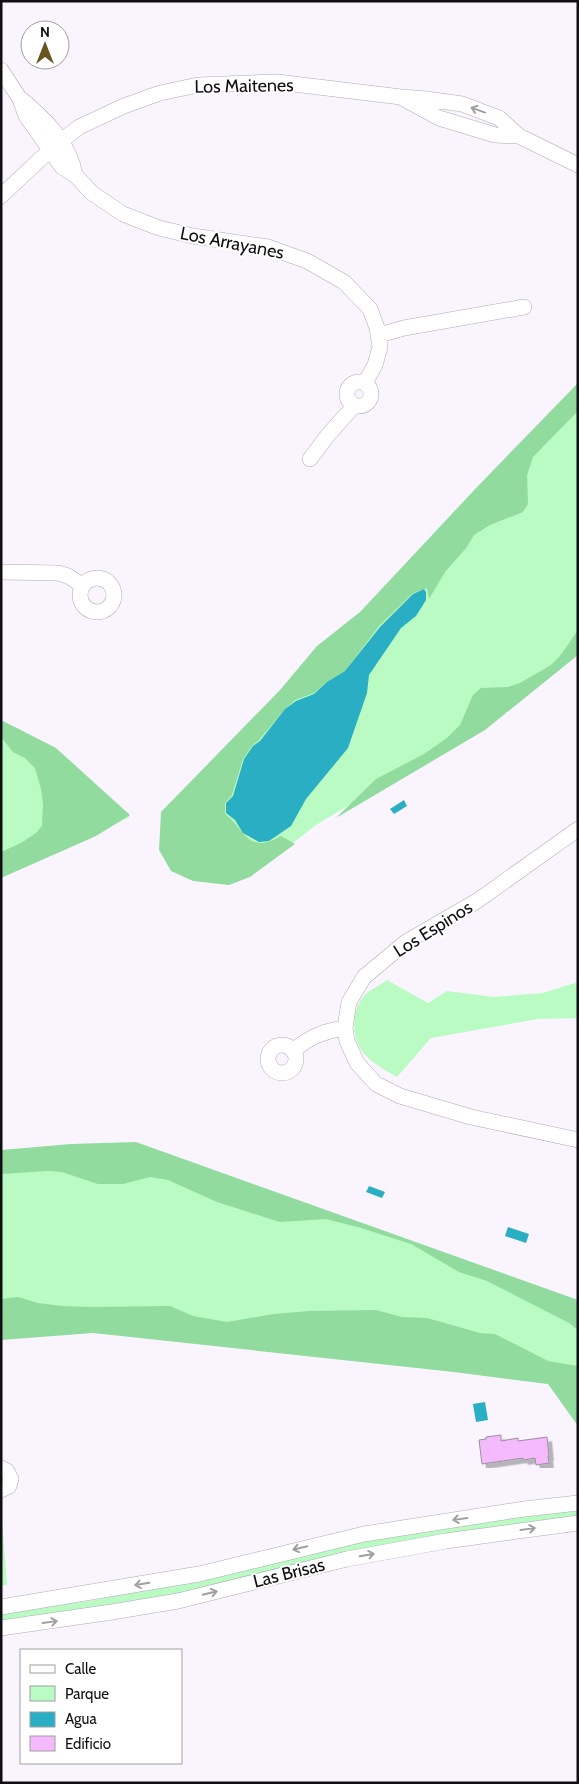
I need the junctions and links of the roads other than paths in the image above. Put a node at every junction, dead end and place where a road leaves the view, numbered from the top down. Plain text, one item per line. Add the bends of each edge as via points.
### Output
1 (1, 70) edge
2 (56, 146) junction
3 (578, 165) edge
4 (1, 196) edge
5 (524, 307) dead end
6 (379, 335) junction
7 (310, 459) dead end
8 (1, 572) edge
9 (82, 585) dead end
10 (578, 829) edge
11 (345, 1028) junction
12 (293, 1050) dead end
13 (578, 1140) edge
14 (1, 1468) edge
15 (1, 1490) edge
16 (578, 1503) edge
17 (578, 1522) edge
18 (1, 1607) edge
19 (1, 1628) edge

1 - 2 street, Los Arrayanes via 20,99 42,116
2 - 3 street, Los Maitenes via 79,127 160,93 198,85 277,82 462,104 499,118 519,136
2 - 4 street, Los Maitenes
2 - 6 street, Los Arrayanes via 73,161 75,175 123,214 159,228 193,236 268,247 307,261 344,282 370,309
5 - 6 street
6 - 7 street, Los Arrayanes via 376,365 365,383 353,383 347,389 348,401 354,406
8 - 9 street via 58,574
10 - 11 street, Los Espinos via 477,902 406,942 364,976 349,1002
11 - 12 street via 316,1034
11 - 13 street, Los Espinos via 357,1063 376,1084 400,1096 471,1117
14 - 15 street via 11,1479 9,1486
16 -> 18 street, Las Brisas via 364,1534 199,1574
19 -> 17 street, Las Brisas via 178,1601 356,1557

